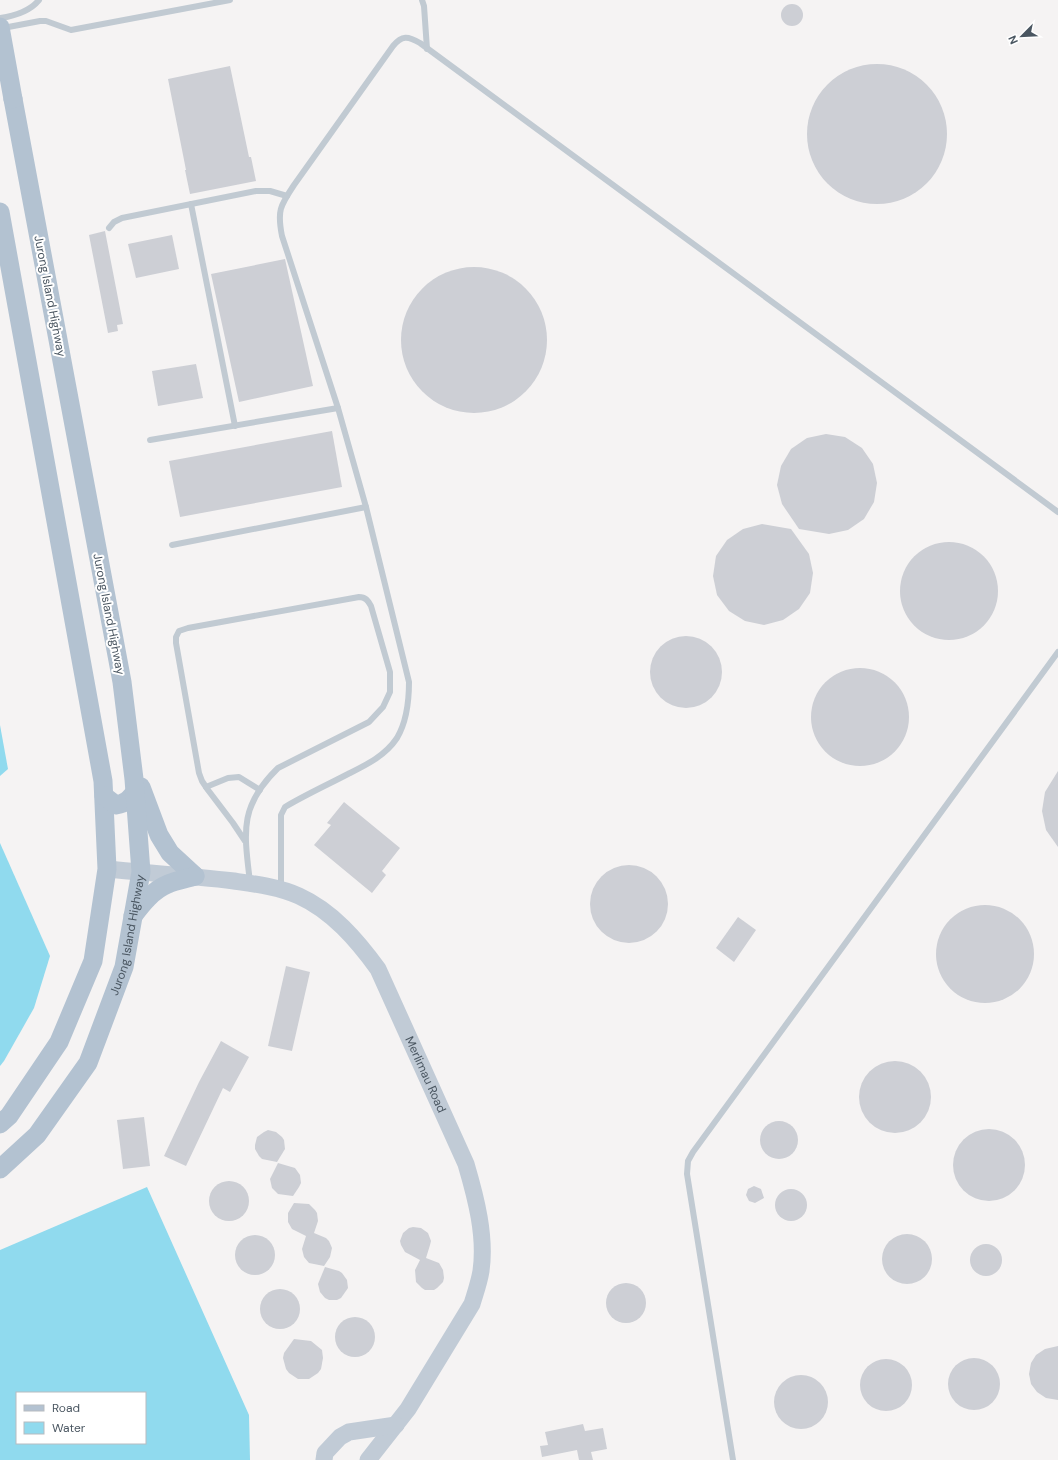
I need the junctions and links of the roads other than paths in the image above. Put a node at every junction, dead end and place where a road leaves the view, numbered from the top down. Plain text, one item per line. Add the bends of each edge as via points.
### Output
1 (39, 0) edge
2 (230, 0) edge
3 (422, 0) edge
4 (0, 18) edge
5 (0, 28) edge
6 (427, 49) junction
7 (286, 196) junction
8 (191, 204) junction
9 (0, 212) edge
10 (109, 228) dead end
11 (338, 408) junction
12 (235, 426) junction
13 (150, 440) dead end
14 (366, 507) junction
15 (1058, 512) edge
16 (172, 545) dead end
17 (1058, 652) edge
18 (133, 765) junction
19 (206, 787) junction
20 (260, 790) junction
21 (136, 792) junction
22 (104, 796) junction
23 (245, 841) junction
24 (107, 869) junction
25 (141, 872) junction
26 (195, 876) junction
27 (250, 884) junction
28 (281, 890) junction
29 (133, 917) junction
30 (0, 1124) edge
31 (0, 1169) edge
32 (396, 1425) junction
33 (324, 1460) edge
34 (368, 1460) edge
35 (733, 1460) edge

1 - 4 lane via 22,13
2 - 5 lane via 71,30 46,21
3 - 6 lane
5 - 18 main road, Jurong Island Highway, bridge via 120,674
6 - 7 lane via 408,37 397,41
6 - 15 lane
7 - 8 lane via 270,191 256,191
7 - 11 lane via 279,214 282,236
8 - 10 lane via 122,218
8 - 12 lane
9 - 22 main road via 89,700
11 - 12 lane
11 - 14 lane
12 - 13 lane
14 - 16 lane
14 - 28 lane via 409,682 406,718 397,738 386,752 285,807 281,815
17 - 35 lane via 688,1161 687,1174
18 - 21 main road, Jurong Island Highway
18 - 26 main road via 159,834 170,853
19 - 20 lane via 228,778 239,777
19 - 20 lane via 199,773 176,644 179,631 352,598 365,598 371,606 390,672 390,692 383,707 369,722 278,768
19 - 23 lane
20 - 23 lane via 246,819
21 - 22 main road via 128,801 116,805
21 - 25 main road, Jurong Island Highway
22 - 24 main road
23 - 27 lane
24 - 25 street, Merlimau Road
24 - 30 main road via 92,961 59,1042 9,1116
25 - 26 street, Merlimau Road
25 - 29 main road, Jurong Island Highway
26 - 27 street, Merlimau Road
26 - 29 main road via 167,884 141,905
27 - 28 street, Merlimau Road
28 - 32 street, Merlimau Road via 313,904 341,925 378,969 466,1164 474,1191 482,1249 478,1287 472,1304
29 - 31 main road, Jurong Island Highway via 124,967 88,1063 36,1135
32 - 33 street via 349,1432 340,1436 325,1454
32 - 34 street, Merlimau Road

